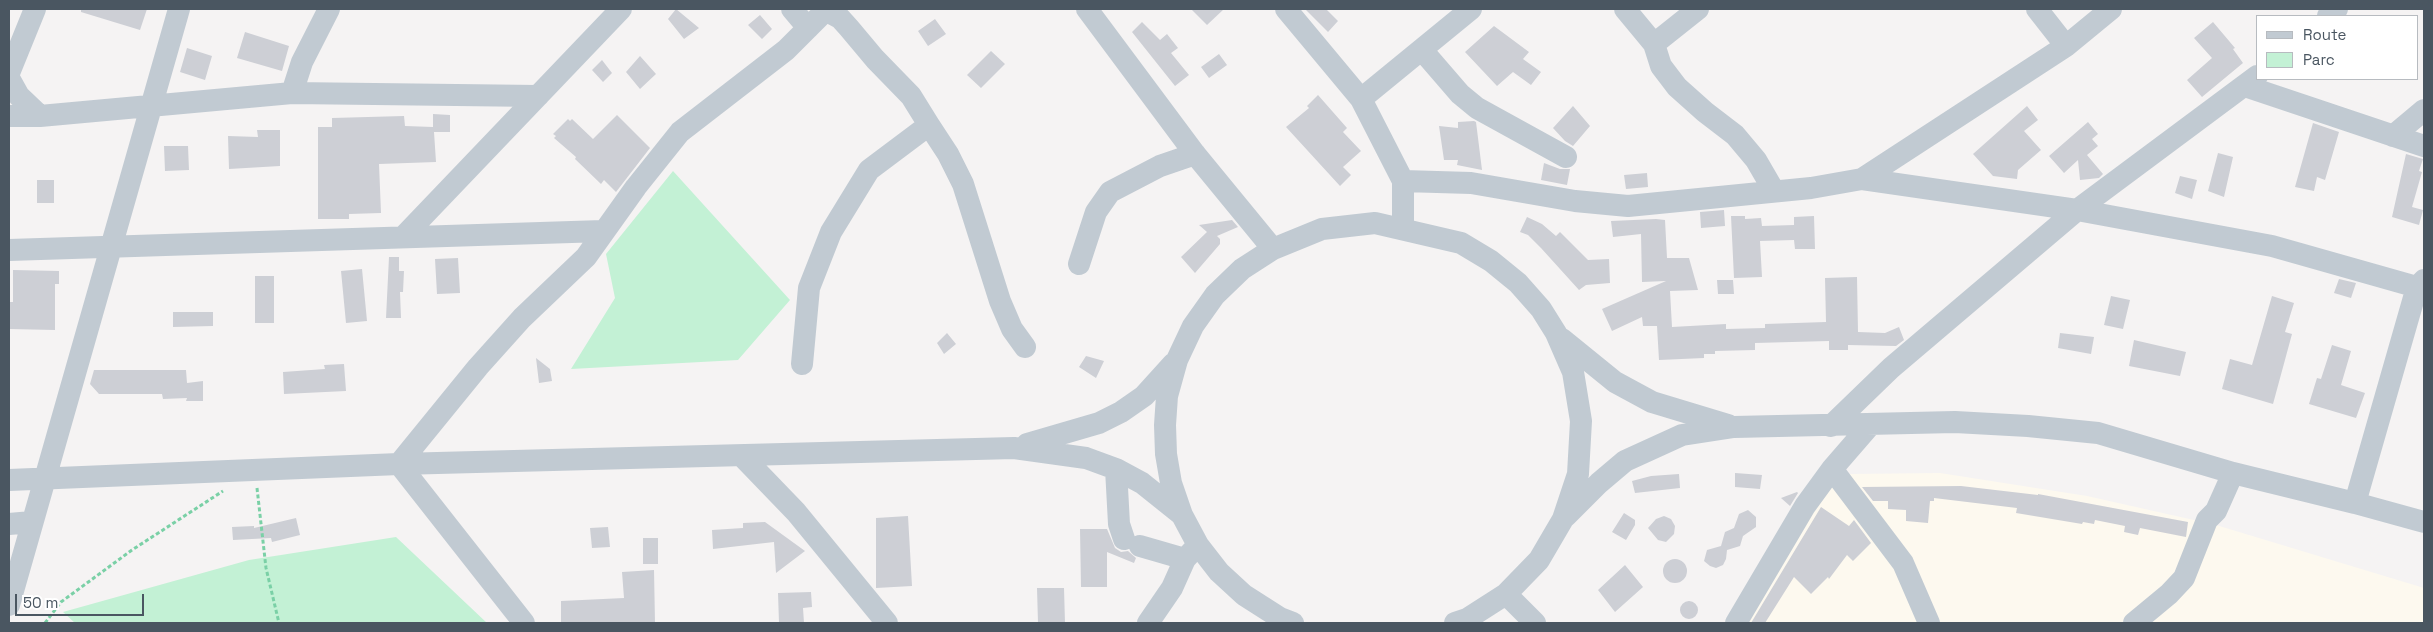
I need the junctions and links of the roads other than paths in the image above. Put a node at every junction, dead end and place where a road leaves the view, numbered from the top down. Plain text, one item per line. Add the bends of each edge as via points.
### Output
1 (35, 9) edge
2 (179, 9) edge
3 (329, 9) edge
4 (622, 9) edge
5 (792, 9) edge
6 (826, 9) edge
7 (1087, 9) edge
8 (1286, 9) edge
9 (1625, 9) edge
10 (1698, 9) edge
11 (2037, 9) edge
12 (2111, 9) edge
13 (1462, 12) edge
14 (808, 28) junction
15 (1654, 44) junction
16 (2066, 46) junction
17 (1422, 50) junction
18 (9, 73) edge
19 (9, 78) edge
20 (2251, 81) edge
21 (292, 93) junction
22 (538, 96) junction
23 (1361, 99) junction
24 (151, 106) junction
25 (2424, 110) edge
26 (9, 116) edge
27 (40, 116) junction
28 (929, 125) junction
29 (2393, 136) junction
30 (2424, 146) edge
31 (1195, 154) junction
32 (1566, 157) dead end
33 (1862, 179) junction
34 (1402, 181) junction
35 (1774, 191) junction
36 (2077, 210) junction
37 (1403, 229) junction
38 (602, 231) junction
39 (404, 236) junction
40 (111, 245) junction
41 (1273, 248) junction
42 (9, 250) edge
43 (1079, 264) dead end
44 (2422, 285) edge
45 (1556, 333) junction
46 (1025, 347) dead end
47 (1177, 360) junction
48 (802, 364) dead end
49 (1871, 424) junction
50 (1831, 426) junction
51 (1734, 427) junction
52 (1014, 448) junction
53 (742, 456) junction
54 (399, 464) junction
55 (1116, 469) junction
56 (1832, 469) junction
57 (2233, 473) junction
58 (9, 480) edge
59 (44, 480) junction
60 (2355, 503) junction
61 (1182, 515) junction
62 (1563, 519) junction
63 (32, 522) junction
64 (2424, 522) edge
65 (9, 524) edge
66 (1192, 552) junction
67 (1506, 594) junction
68 (9, 605) edge
69 (1282, 621) edge
70 (524, 623) edge
71 (887, 623) edge
72 (1148, 623) edge
73 (1455, 623) edge
74 (1534, 623) edge
75 (1736, 623) edge
76 (1929, 623) edge
77 (2134, 623) edge

1 - 18 street
2 - 24 street
3 - 21 street via 302,62
4 - 22 street
5 - 14 street
6 - 14 street
6 - 28 street via 840,18 911,96
7 - 31 street
8 - 23 street
9 - 15 street
10 - 15 street
11 - 16 street
12 - 16 street
13 - 17 street
14 - 38 street via 786,50 680,132
15 - 35 street via 1661,66 1677,87 1736,135 1756,160
16 - 33 street
17 - 23 street
17 - 32 street via 1460,94 1478,108
19 - 27 street via 18,96
20 - 29 street
20 - 36 street
21 - 22 street
21 - 24 street
22 - 39 street
23 - 34 street
24 - 27 street
24 - 40 street
25 - 29 street
26 - 27 street
28 - 46 street via 963,184 1000,301 1012,329
28 - 48 street via 869,170 831,232 809,288
29 - 30 street
31 - 41 street
31 - 43 street via 1160,166 1110,192 1096,212
33 - 35 street
33 - 36 street
34 - 35 street via 1471,184 1628,206
34 - 37 street
36 - 44 street via 2272,246
36 - 50 street via 1892,368
37 - 41 street via 1375,223 1322,229
37 - 45 street via 1461,243 1491,261 1518,283 1541,309
38 - 39 street
38 - 54 street via 586,257 522,318
39 - 40 street
40 - 42 street
40 - 59 street
41 - 47 street via 1242,269 1215,295 1193,326
44 - 60 street
45 - 51 street via 1615,382 1652,402
45 - 62 street via 1572,372 1581,421 1578,474
47 - 52 street via 1144,396 1121,412 1098,423
47 - 61 street via 1165,425 1171,483
49 - 50 street
49 - 56 street
49 - 57 street via 1987,423 2098,433
50 - 51 street
51 - 62 street via 1682,435 1625,461
52 - 53 street
52 - 55 street via 1086,458
53 - 54 street
53 - 71 street via 796,512
54 - 59 street
54 - 70 street
55 - 61 street via 1142,482
55 - 66 street via 1119,524 1132,542
56 - 75 street via 1782,542
56 - 76 street via 1903,563
57 - 60 street
57 - 77 street via 2216,511 2207,520 2184,578
58 - 59 street
59 - 63 street
60 - 64 street
61 - 66 street
62 - 67 street via 1539,560
63 - 65 street
63 - 68 street
66 - 69 street
66 - 72 street
67 - 73 street
67 - 74 street

